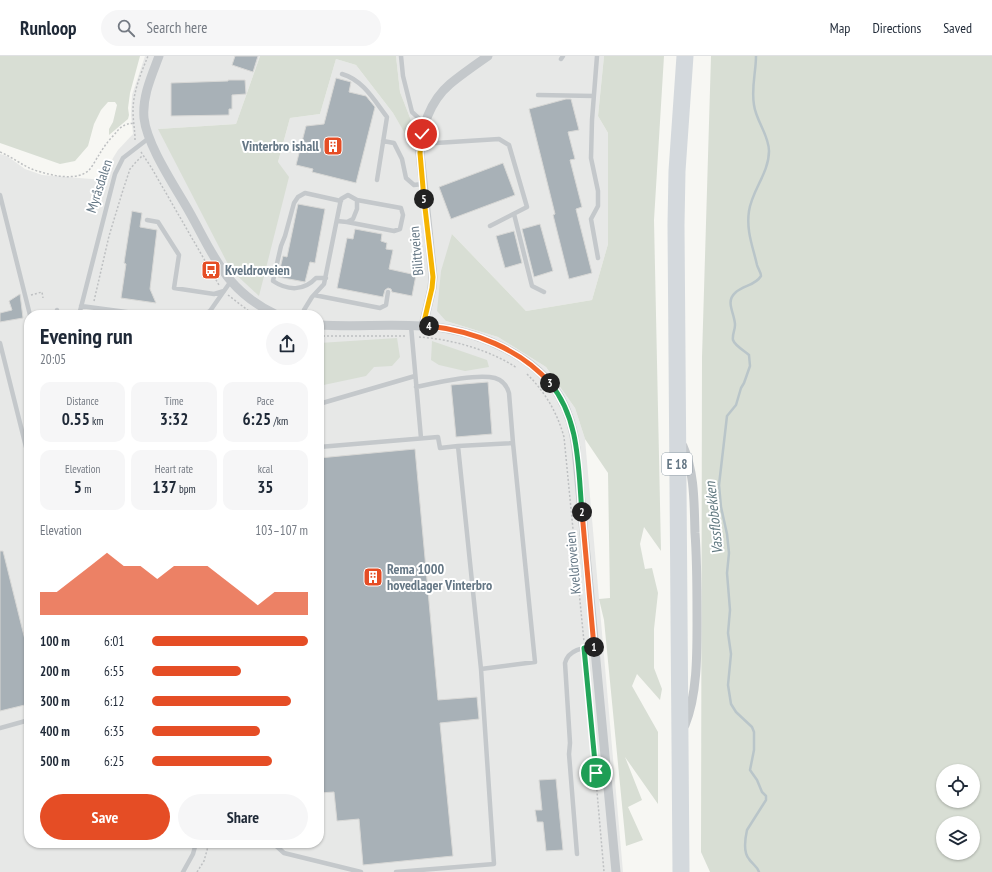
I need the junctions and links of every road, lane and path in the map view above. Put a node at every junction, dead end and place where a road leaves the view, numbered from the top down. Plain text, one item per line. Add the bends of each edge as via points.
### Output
1 (159, 56) edge
2 (401, 56) edge
3 (488, 56) edge
4 (597, 56) edge
5 (685, 56) edge
6 (691, 56) edge
7 (342, 74) dead end
8 (538, 95) dead end
9 (594, 96) junction
10 (134, 123) dead end
11 (425, 124) junction
12 (149, 138) junction
13 (383, 141) junction
14 (420, 144) junction
15 (0, 152) edge
16 (143, 155) dead end
17 (377, 180) dead end
18 (422, 184) junction
19 (0, 195) edge
20 (357, 200) junction
21 (341, 201) junction
22 (514, 214) junction
23 (147, 220) dead end
24 (337, 221) junction
25 (347, 222) junction
26 (490, 226) dead end
27 (598, 258) dead end
28 (326, 278) junction
29 (231, 282) junction
30 (224, 291) junction
31 (388, 292) dead end
32 (544, 292) dead end
33 (31, 294) dead end
34 (314, 294) junction
35 (45, 296) dead end
36 (81, 306) junction
37 (93, 308) junction
38 (29, 310) edge
39 (80, 310) edge
40 (107, 310) edge
41 (211, 310) edge
42 (269, 310) edge
43 (304, 310) edge
44 (324, 325) edge
45 (411, 326) junction
46 (423, 326) junction
47 (324, 336) edge
48 (411, 336) junction
49 (0, 343) edge
50 (519, 369) dead end
51 (524, 372) dead end
52 (415, 376) junction
53 (416, 387) junction
54 (324, 403) edge
55 (421, 438) junction
56 (24, 439) edge
57 (514, 443) junction
58 (458, 446) junction
59 (324, 448) edge
60 (595, 647) junction
61 (584, 648) junction
62 (481, 668) junction
63 (24, 721) edge
64 (0, 728) edge
65 (195, 848) edge
66 (208, 848) edge
67 (278, 848) edge
68 (577, 854) dead end
69 (183, 872) edge
70 (197, 872) edge
71 (361, 872) edge
72 (396, 872) edge
73 (604, 872) edge
74 (616, 872) edge
75 (681, 872) edge
76 (687, 872) edge

1 - 12 street via 145,100 144,115
2 - 11 lane via 412,112
3 - 11 street, Bilittveien via 442,91
4 - 9 lane
5 - 75 highway, E 18 via 676,225
6 - 76 highway, E 18 via 682,225
7 - 13 lane via 353,77 387,117
8 - 9 lane
9 - 27 lane via 591,158 598,191 598,206 591,219
10 - 15 path via 120,127 90,169 80,175 43,173
11 - 14 street, Bilittveien
12 - 29 street via 215,258
12 - 36 lane, Myråsdalen via 123,158 115,174
13 - 17 lane
13 - 18 lane via 394,143 402,159 406,178 414,185
14 - 18 street, Bilittveien
14 - 22 lane via 499,139 509,145 527,207
16 - 37 path via 130,169 122,190
18 - 46 street, Bilittveien via 433,277
19 - 38 lane
20 - 21 lane via 348,195
20 - 25 lane via 353,219
20 - 25 lane via 401,208 403,215 400,229 394,232
21 - 24 lane
21 - 28 lane via 304,193 298,197 281,246 273,281 298,288 310,285 316,278
22 - 26 lane
22 - 32 lane via 532,286
23 - 30 lane via 158,222 179,255 174,288 214,294
24 - 25 lane
24 - 28 lane
28 - 34 lane
29 - 30 lane
29 - 42 street
30 - 41 lane
31 - 34 lane via 386,305 380,308
33 - 35 path via 42,292 43,298
34 - 43 lane
36 - 37 lane
36 - 39 lane, Myråsdalen
37 - 40 lane
44 - 45 street, Kveldroveien
45 - 46 street, Kveldroveien
45 - 48 lane
46 - 60 street, Kveldroveien via 477,337 508,351 535,368 559,396 574,435
47 - 48 path
48 - 50 path via 437,338 461,344
48 - 52 lane
49 - 56 lane
51 - 61 path via 551,403 564,437
52 - 53 lane
52 - 54 lane
53 - 55 lane
53 - 57 lane via 450,380 486,376 496,378 508,388
55 - 58 lane via 438,437 440,448
55 - 59 lane
57 - 58 lane
57 - 62 lane via 535,662
58 - 62 lane
60 - 61 lane
60 - 74 street, Kveldroveien
61 - 68 lane via 568,656 565,663
61 - 73 path
62 - 72 lane via 494,864
63 - 64 lane
65 - 69 lane
66 - 70 path
67 - 71 lane via 284,853

